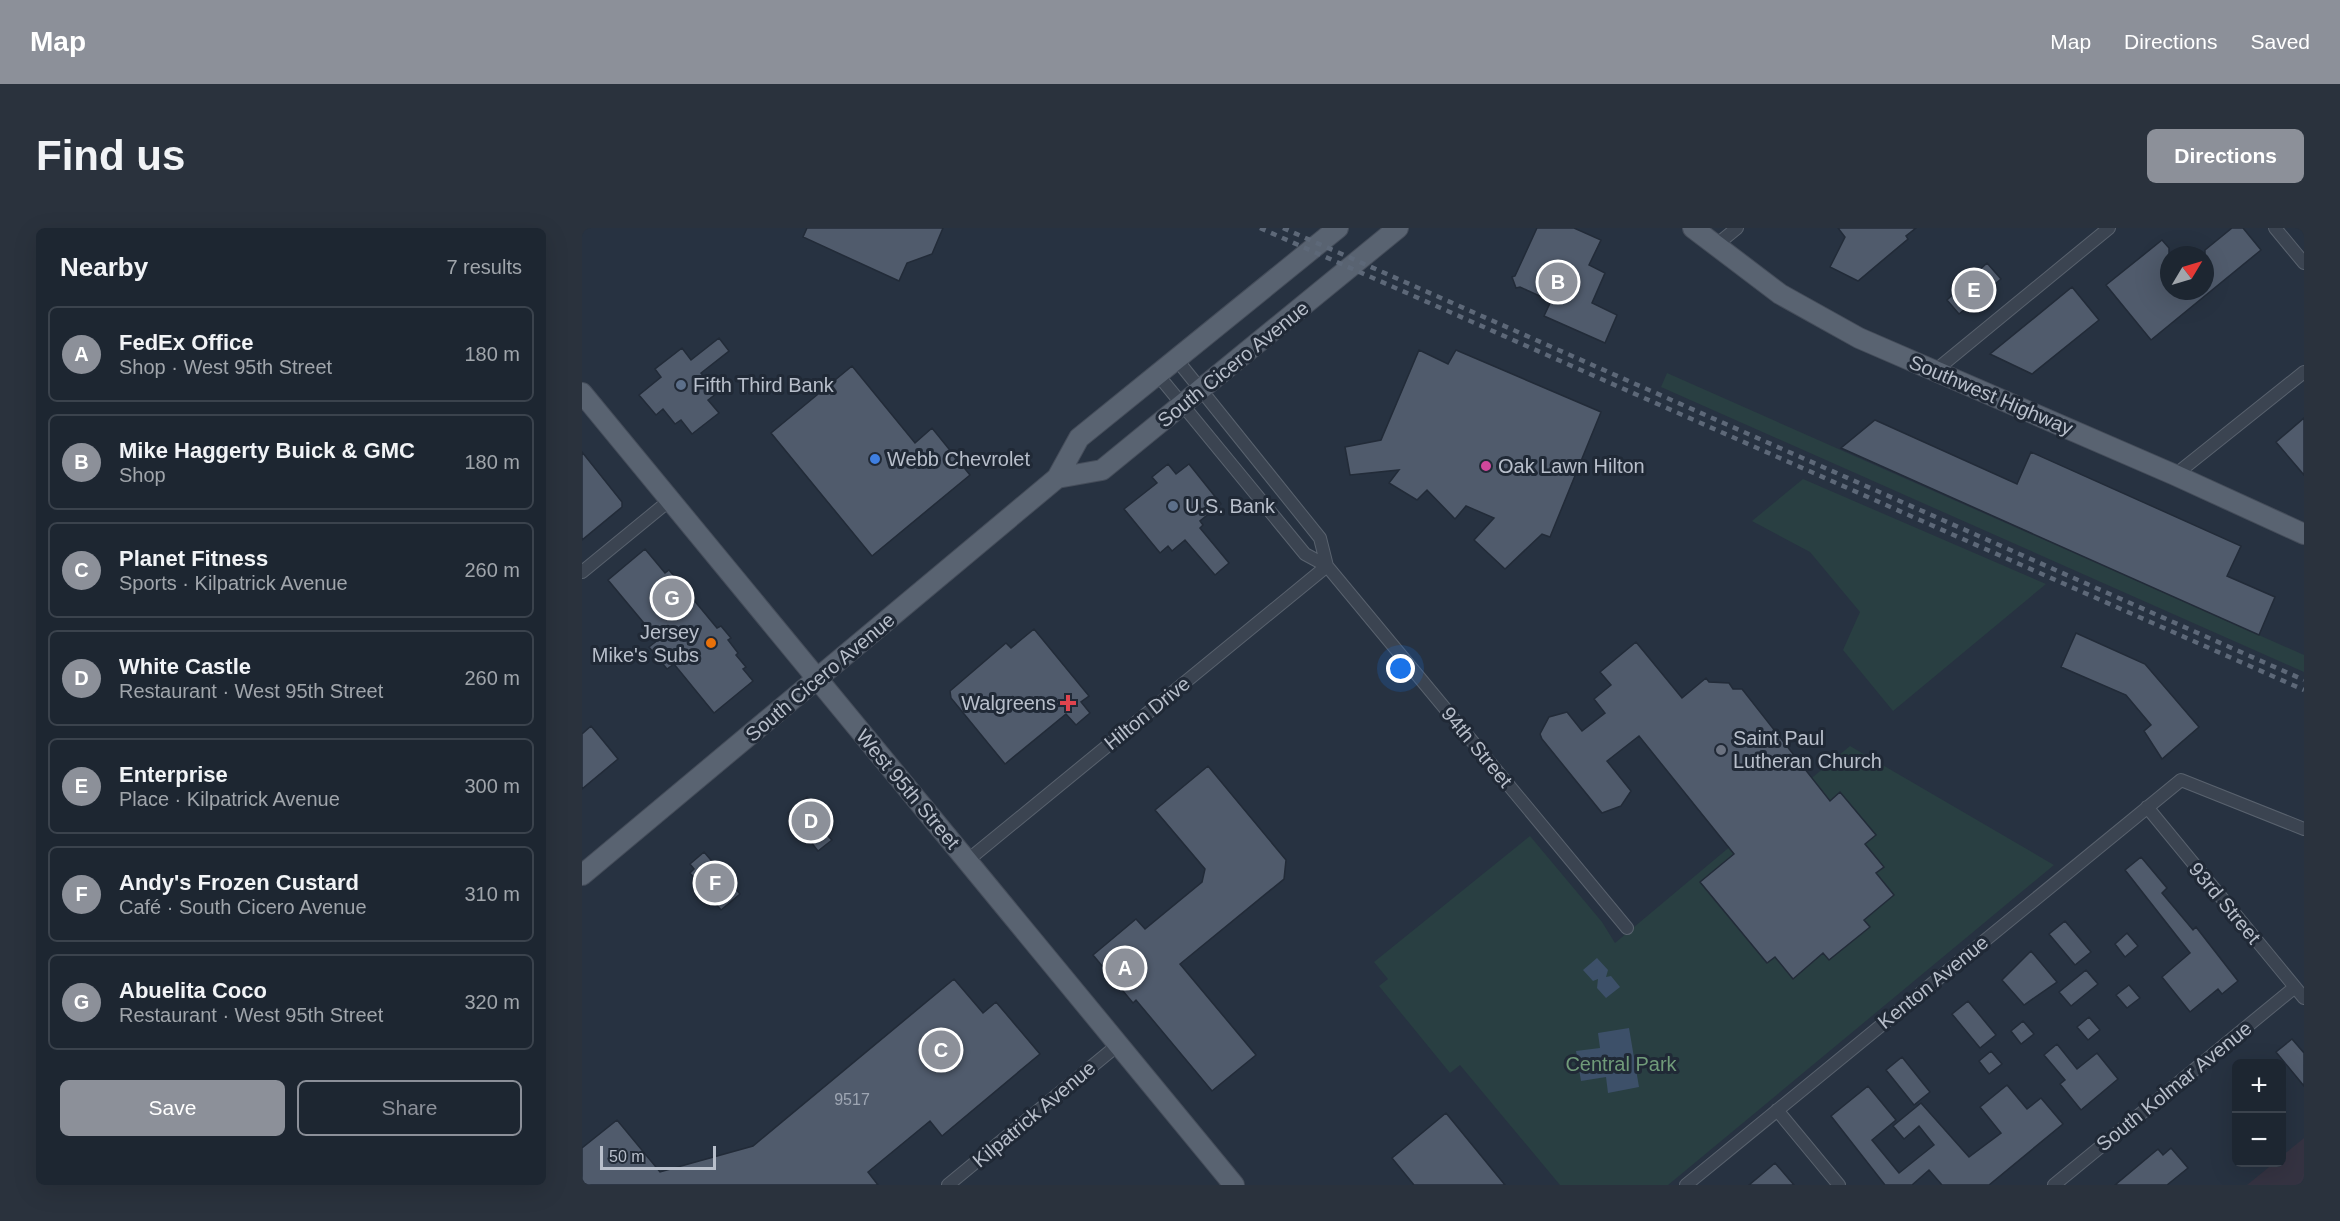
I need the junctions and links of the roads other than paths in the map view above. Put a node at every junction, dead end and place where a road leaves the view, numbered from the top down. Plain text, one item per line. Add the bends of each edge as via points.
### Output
1 (1338, 228) edge
2 (1398, 228) edge
3 (1693, 228) edge
4 (1737, 228) edge
5 (2109, 228) edge
6 (2275, 228) edge
7 (1715, 246) junction
8 (2304, 264) edge
9 (1177, 360) junction
10 (1936, 370) junction
11 (2304, 372) edge
12 (1158, 375) junction
13 (1201, 390) junction
14 (582, 393) edge
15 (1182, 405) junction
16 (2175, 475) junction
17 (1058, 478) junction
18 (670, 500) junction
19 (2304, 534) edge
20 (1328, 566) junction
21 (582, 572) edge
22 (818, 680) junction
23 (2147, 807) junction
24 (2304, 829) edge
25 (968, 860) junction
26 (582, 875) edge
27 (1627, 928) dead end
28 (2295, 987) junction
29 (2304, 998) edge
30 (1119, 1044) junction
31 (1777, 1110) junction
32 (948, 1185) edge
33 (1234, 1185) edge
34 (1686, 1185) edge
35 (1839, 1185) edge
36 (2054, 1185) edge

1 - 9 main road, South Cicero Avenue
2 - 13 main road, South Cicero Avenue
3 - 7 main road, Southwest Highway
4 - 7 street
5 - 10 street
6 - 8 street
7 - 10 main road, Southwest Highway via 1787,298 1859,338
9 - 12 main road, South Cicero Avenue
9 - 13 street, 94th Street
10 - 16 main road, Southwest Highway
11 - 16 street
12 - 15 street, 94th Street
12 - 17 main road, South Cicero Avenue via 1079,438
13 - 15 main road, South Cicero Avenue
13 - 20 street, 94th Street via 1320,538
14 - 18 main road, West 95th Street
15 - 17 main road, South Cicero Avenue via 1102,470
15 - 20 street, 94th Street via 1305,554
16 - 19 main road, Southwest Highway
17 - 22 main road, South Cicero Avenue
18 - 21 street
18 - 22 main road, West 95th Street
20 - 25 street, Hilton Drive
20 - 27 street, 94th Street
22 - 25 main road, West 95th Street
22 - 26 main road, South Cicero Avenue
23 - 24 street, Kenton Avenue via 2181,780
23 - 28 street, 93rd Street
23 - 31 street, Kenton Avenue
25 - 30 main road, West 95th Street
28 - 29 street, 93rd Street
28 - 36 street, South Kolmar Avenue
30 - 32 street, Kilpatrick Avenue
30 - 33 main road, West 95th Street
31 - 34 street, Kenton Avenue
31 - 35 street

